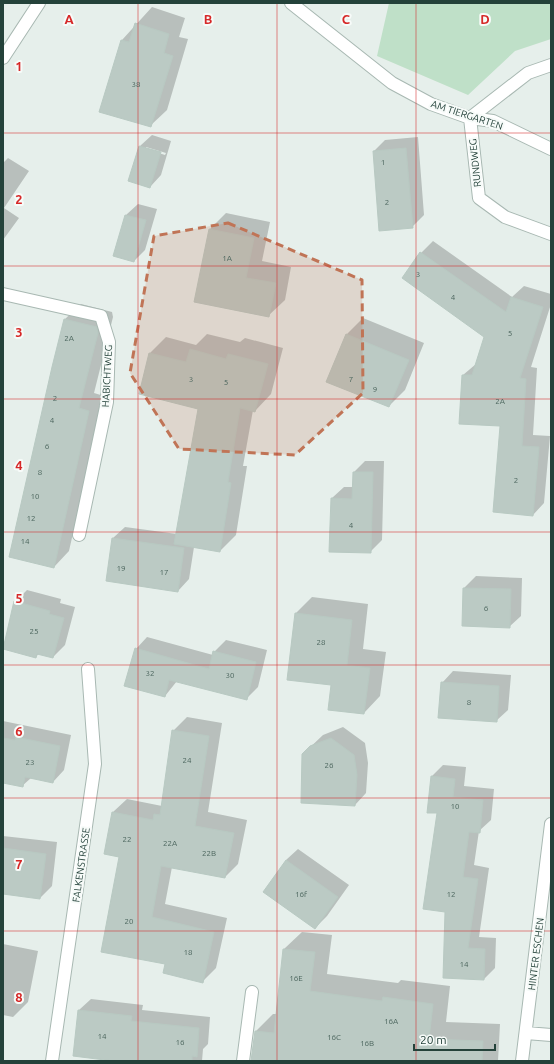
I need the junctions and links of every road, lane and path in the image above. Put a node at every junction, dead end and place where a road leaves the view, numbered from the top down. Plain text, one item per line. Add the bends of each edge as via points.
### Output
1 (39, 3) edge
2 (291, 3) edge
3 (3, 58) edge
4 (551, 65) edge
5 (470, 118) junction
6 (551, 149) edge
7 (551, 234) edge
8 (3, 294) edge
9 (79, 535) dead end
10 (88, 669) dead end
11 (551, 824) edge
12 (252, 992) dead end
13 (526, 1034) junction
14 (551, 1035) edge
15 (52, 1061) edge
16 (243, 1061) edge
17 (522, 1061) edge

1 - 3 street
2 - 5 street, AM TIERGARTEN via 392,83 431,104
4 - 5 street via 528,73
5 - 6 street, AM TIERGARTEN via 493,121
5 - 7 street, RUNDWEG via 479,198 505,216
8 - 9 street, HABICHTWEG via 101,316 109,342 107,402
10 - 15 street, FALKENSTRASSE via 95,764
11 - 13 street, HINTER ESCHEN
12 - 16 street
13 - 14 street
13 - 17 street, HINTER ESCHEN

